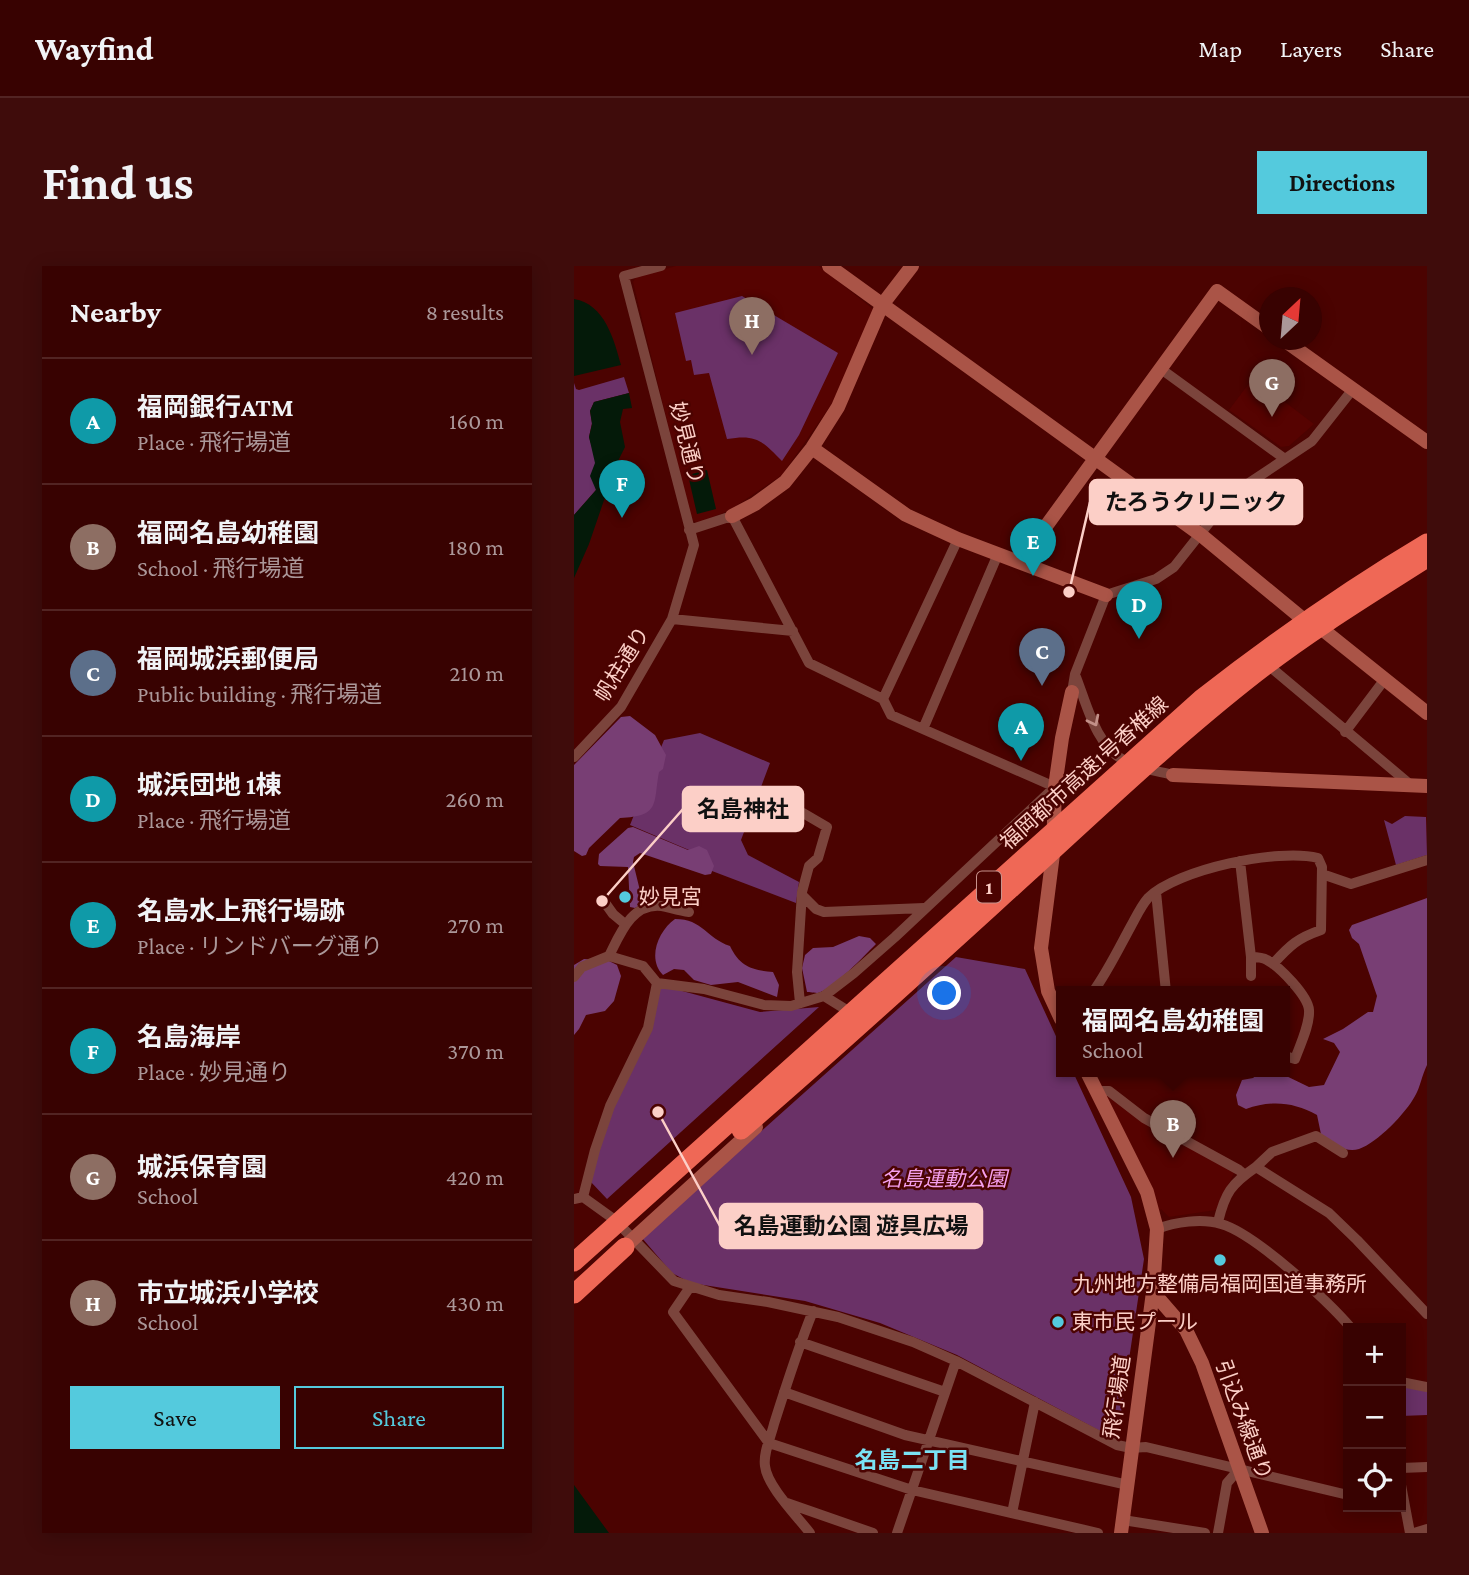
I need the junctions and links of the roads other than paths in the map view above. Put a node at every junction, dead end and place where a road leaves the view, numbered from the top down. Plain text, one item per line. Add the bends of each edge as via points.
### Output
1 (661, 266) edge
2 (829, 266) edge
3 (912, 266) edge
4 (882, 305) junction
5 (1259, 322) edge
6 (1298, 350) edge
7 (1161, 369) junction
8 (1353, 389) junction
9 (1427, 442) edge
10 (812, 448) junction
11 (1096, 459) junction
12 (1285, 459) junction
13 (732, 516) junction
14 (689, 530) junction
15 (1201, 535) junction
16 (958, 539) junction
17 (1427, 542) edge
18 (998, 554) junction
19 (1427, 559) edge
20 (1020, 562) junction
21 (1106, 595) junction
22 (1342, 617) junction
23 (672, 619) junction
24 (1304, 620) junction
25 (1322, 629) junction
26 (793, 631) junction
27 (1289, 631) junction
28 (1268, 665) junction
29 (1075, 674) junction
30 (1385, 679) junction
31 (1072, 692) joint
32 (883, 699) junction
33 (1427, 713) edge
34 (923, 729) junction
35 (1345, 732) junction
36 (574, 757) edge
37 (1124, 761) junction
38 (1144, 769) junction
39 (1173, 775) joint
40 (1412, 786) junction
41 (1427, 786) edge
42 (1055, 787) junction
43 (803, 813) dead end
44 (1054, 821) junction
45 (1053, 854) junction
46 (1427, 860) edge
47 (1240, 861) junction
48 (1322, 874) junction
49 (1156, 892) junction
50 (802, 895) junction
51 (604, 900) dead end
52 (924, 908) junction
53 (689, 912) dead end
54 (625, 924) junction
55 (609, 956) junction
56 (1251, 957) junction
57 (1273, 964) junction
58 (1251, 976) dead end
59 (574, 977) edge
60 (657, 983) junction
61 (1096, 986) edge
62 (1165, 986) edge
63 (824, 996) junction
64 (800, 1003) junction
65 (1056, 1008) edge
66 (845, 1009) junction
67 (865, 1029) junction
68 (1290, 1058) edge
69 (1090, 1077) edge
70 (1097, 1091) junction
71 (1343, 1153) dead end
72 (1256, 1167) junction
73 (1245, 1175) junction
74 (578, 1198) edge
75 (615, 1220) junction
76 (1218, 1222) junction
77 (1157, 1229) junction
78 (596, 1235) joint
79 (629, 1243) junction
80 (574, 1257) edge
81 (574, 1274) edge
82 (690, 1287) junction
83 (574, 1291) edge
84 (1153, 1292) junction
85 (813, 1311) junction
86 (1427, 1314) edge
87 (1346, 1323) edge
88 (800, 1342) junction
89 (956, 1361) junction
90 (1406, 1383) edge
91 (1427, 1387) edge
92 (784, 1392) junction
93 (945, 1392) junction
94 (1035, 1402) junction
95 (929, 1440) junction
96 (769, 1443) junction
97 (1131, 1448) junction
98 (1023, 1461) junction
99 (1427, 1467) edge
100 (1240, 1468) junction
101 (1406, 1468) edge
102 (1128, 1485) junction
103 (912, 1490) junction
104 (1343, 1494) edge
105 (787, 1503) junction
106 (1405, 1512) edge
107 (1012, 1513) junction
108 (1122, 1526) edge
109 (1427, 1529) edge
110 (810, 1533) edge
111 (873, 1533) edge
112 (897, 1533) edge
113 (1098, 1533) edge
114 (1205, 1533) edge
115 (1218, 1533) edge
116 (1262, 1533) edge
117 (1412, 1533) edge

1 - 14 street, 妙見通り via 624,276
2 - 4 street
3 - 4 street
4 - 10 street via 838,407
4 - 11 street
5 - 7 street via 1217,291
6 - 8 street
7 - 11 street
7 - 12 street
8 - 9 street
8 - 12 street via 1320,433
10 - 13 street via 785,482
10 - 16 street via 906,515
11 - 15 street
11 - 20 street
12 - 15 street via 1231,495
13 - 14 street
13 - 26 street
14 - 23 street, 妙見通り via 694,545
15 - 21 street via 1174,567 1156,579
15 - 24 street
16 - 18 street
16 - 32 street
17 - 24 street
17 - 80 highway, 福岡都市高速1号香椎線 / 1, bridge via 1295,627 1201,699
18 - 20 street
18 - 34 street
19 - 22 street
19 - 81 highway, 福岡都市高速1号香椎線 / 1, bridge via 1299,642 1220,703 806,1074
20 - 21 street
21 - 29 street
22 - 24 street via 1325,626
22 - 25 street
23 - 26 street
23 - 36 street, 帆柱通り via 621,707
24 - 25 street
24 - 27 street
25 - 27 street via 1305,623
25 - 28 street
25 - 30 street
26 - 32 street via 809,663
27 - 37 street
28 - 35 street
28 - 38 street
29 - 31 street
29 -> 37 street via 1092,720 1111,751
30 - 33 street
30 - 35 street
31 - 42 street
32 - 34 street via 891,715
34 - 42 street
35 - 40 street
37 - 38 street
37 - 44 street
38 - 39 street
38 - 45 street
39 - 40 street
40 - 41 street
42 - 44 street
42 - 52 street
43 - 50 street via 827,827
44 - 45 street
44 - 66 street
45 - 65 street via 1041,948 1048,991
45 - 67 street
46 - 48 street via 1351,884
47 - 48 street via 1306,855 1318,858
47 - 49 street via 1183,878
47 - 56 street
48 - 57 street via 1321,930 1301,937
49 - 61 street via 1146,900
49 - 62 street
50 - 52 street via 824,912
50 - 64 street via 797,972
51 - 54 street
52 - 63 street
53 - 54 street via 654,906 642,909
54 - 55 street
55 - 59 street via 582,968
55 - 60 street via 643,966
56 - 57 street
56 - 58 street
57 - 68 street via 1291,981 1309,1010 1295,1059
60 - 64 street via 704,989 764,1005
60 - 74 street via 648,1028 610,1106
63 - 64 street
63 - 66 street
66 - 67 street
66 - 75 street via 721,1128
67 - 79 street
69 - 70 street, 飛行場道
70 - 73 street via 1109,1091 1144,1118
70 - 77 street, 飛行場道 via 1147,1192
71 - 72 street via 1316,1136 1272,1152
72 - 73 street
72 - 86 street via 1329,1213
73 - 76 street via 1224,1198
74 - 75 street
75 - 78 street
75 - 79 street
76 - 77 street
76 - 87 street via 1276,1259
77 - 84 street, 飛行場道
78 - 80 highway
79 - 82 street via 674,1281
79 - 83 highway
82 - 85 street
82 - 96 street via 673,1312
84 - 97 street, 飛行場道
84 - 100 street, 引込み線通り via 1186,1330
85 - 88 street
85 - 89 street via 913,1342
88 - 92 street
88 - 93 street
89 - 93 street
89 - 94 street
90 - 91 street
92 - 95 street
92 - 96 street
93 - 95 street
94 - 97 street
94 - 98 street
95 - 98 street
95 - 103 street
96 - 103 street
96 - 105 street via 765,1467
97 - 100 street via 1146,1447
97 - 102 street, 飛行場道
98 - 102 street
98 - 107 street
99 - 101 street
100 - 104 street
100 - 115 street via 1227,1483
100 - 116 street, 引込み線通り
102 - 108 street, 飛行場道
103 - 107 street
103 - 112 street
105 - 110 street
105 - 111 street
106 - 117 street
107 - 113 street
108 - 114 street
109 - 117 street

